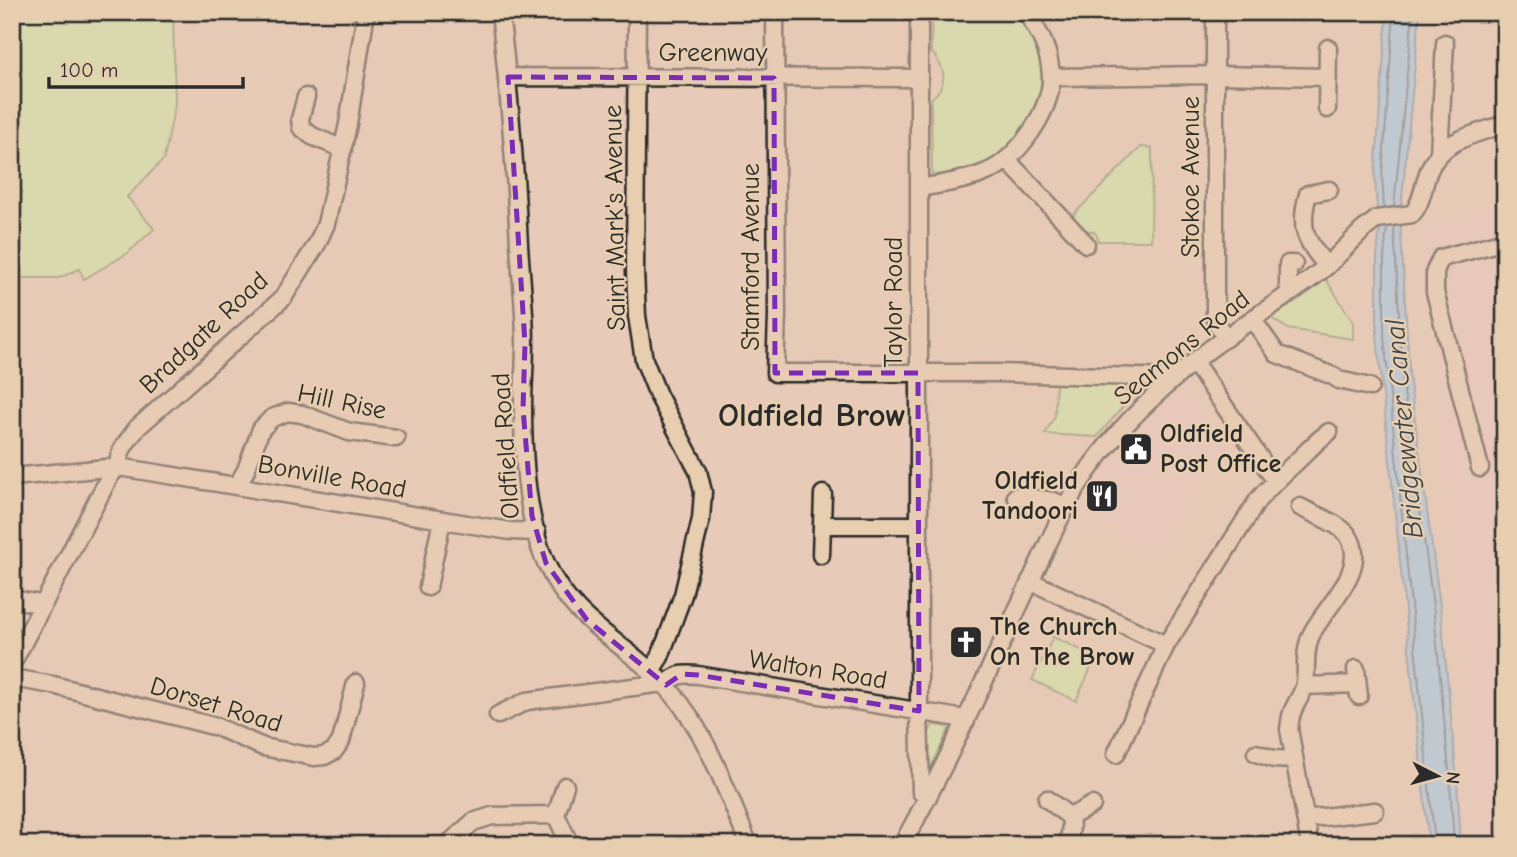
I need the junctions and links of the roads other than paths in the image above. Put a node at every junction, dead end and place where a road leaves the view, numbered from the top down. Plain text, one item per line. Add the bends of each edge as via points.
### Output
1 (366, 12) edge
2 (500, 12) edge
3 (637, 12) edge
4 (775, 12) edge
5 (919, 12) edge
6 (1026, 12) edge
7 (1215, 12) edge
8 (1445, 43) dead end
9 (1328, 48) dead end
10 (1216, 75) junction
11 (508, 77) junction
12 (637, 77) junction
13 (1051, 77) junction
14 (1328, 77) junction
15 (774, 78) junction
16 (919, 78) junction
17 (306, 97) dead end
18 (1327, 109) dead end
19 (1505, 124) edge
20 (342, 149) junction
21 (1439, 153) junction
22 (1007, 160) junction
23 (919, 188) junction
24 (1329, 190) dead end
25 (1505, 241) edge
26 (1086, 244) dead end
27 (1294, 264) dead end
28 (1327, 265) junction
29 (1292, 292) junction
30 (1253, 320) junction
31 (1226, 338) junction
32 (1195, 362) junction
33 (918, 373) junction
34 (1174, 378) junction
35 (1370, 387) dead end
36 (1329, 432) dead end
37 (396, 438) dead end
38 (135, 453) dead end
39 (117, 467) junction
40 (1480, 468) dead end
41 (12, 477) edge
42 (1276, 480) junction
43 (236, 486) junction
44 (823, 494) dead end
45 (1016, 496) dead end
46 (1066, 506) junction
47 (1300, 507) dead end
48 (442, 520) junction
49 (822, 524) junction
50 (919, 525) junction
51 (537, 532) junction
52 (821, 555) dead end
53 (1030, 581) junction
54 (428, 587) dead end
55 (12, 599) edge
56 (42, 606) junction
57 (1167, 645) junction
58 (12, 664) edge
59 (650, 672) junction
60 (12, 678) edge
61 (356, 682) dead end
62 (1357, 683) dead end
63 (664, 684) junction
64 (1305, 685) junction
65 (919, 711) junction
66 (498, 715) dead end
67 (966, 721) junction
68 (1256, 753) dead end
69 (1116, 755) dead end
70 (1294, 760) junction
71 (565, 786) dead end
72 (928, 797) junction
73 (1048, 799) dead end
74 (1092, 805) dead end
75 (1375, 811) dead end
76 (556, 815) junction
77 (1070, 817) junction
78 (1306, 819) junction
79 (447, 845) edge
80 (570, 845) edge
81 (749, 845) edge
82 (902, 845) edge
83 (1066, 845) edge
84 (1310, 845) edge

1 - 20 street, Bradgate Road
2 - 11 street, Oldfield Road
3 - 12 street, Saint Mark's Avenue
4 - 15 street
5 - 16 street, Taylor Road
6 - 13 street via 1041,34
7 - 10 street, Stokoe Avenue
8 - 21 street
9 - 14 street
10 - 13 street
10 - 14 street
10 - 31 street, Stokoe Avenue via 1215,317
11 - 12 street, Greenway
11 - 51 street, Oldfield Road via 525,344 527,484
12 - 15 street, Greenway
12 - 59 street, Saint Mark's Avenue via 637,316 644,360 698,471 703,492 683,595
13 - 22 street via 1035,124
14 - 18 street
15 - 16 street, Greenway
15 - 33 street, Stamford Avenue via 775,373
16 - 23 street, Taylor Road
17 - 20 street via 301,127
19 - 21 street via 1456,141
20 - 39 street, Bradgate Road via 326,224 283,298 137,428 121,450
21 - 28 street, Seamons Road via 1412,214 1377,219
22 - 23 street via 988,172
22 - 26 street
23 - 33 street, Taylor Road
24 - 28 street via 1304,194 1303,212 1306,237
25 - 40 street via 1441,258 1435,271 1435,292
27 - 29 street via 1288,264 1287,286
28 - 29 street, Seamons Road
29 - 30 street, Seamons Road
30 - 31 street, Seamons Road
30 - 35 street via 1277,354 1339,380
31 - 32 street, Seamons Road
32 - 34 street, Seamons Road
32 - 42 street
33 - 34 street, Stamford Avenue
33 - 50 street, Taylor Road
34 - 46 street, Seamons Road via 1115,435
36 - 42 street
37 - 43 street, Hill Rise via 349,432 288,412 261,429
38 - 39 street
39 - 41 street, Bonville Road
39 - 43 street, Bonville Road
39 - 56 street, Bradgate Road
42 - 57 street via 1258,500
43 - 48 street, Bonville Road
44 - 49 street
45 - 46 street
46 - 53 street, Seamons Road
47 - 64 street via 1347,534 1354,556 1347,582 1311,635 1305,654
48 - 51 street, Bonville Road
48 - 54 street
49 - 50 street
49 - 52 street
50 - 65 street, Taylor Road
51 - 59 street, Oldfield Road via 546,563 575,608
53 - 57 street
53 - 67 street, Seamons Road
55 - 56 street
56 - 58 street, Bradgate Road
57 - 69 street
59 - 63 street, Oldfield Road
60 - 61 street, Dorset Road via 217,727 262,747 314,757 334,751 341,741
62 - 64 street
63 - 65 street, Walton Road via 682,674 698,675
63 - 66 street, Walton Road via 527,701
63 - 81 street, Oldfield Road via 708,746
64 - 70 street via 1289,729
65 - 67 street, Walton Road
65 - 72 street, Taylor Road via 921,792
67 - 72 street, Seamons Road
68 - 70 street
70 - 78 street
71 - 76 street
72 - 82 street, Seamons Road
73 - 77 street
74 - 77 street
75 - 78 street
76 - 79 street via 492,816 474,822
76 - 80 street
77 - 83 street
78 - 84 street

